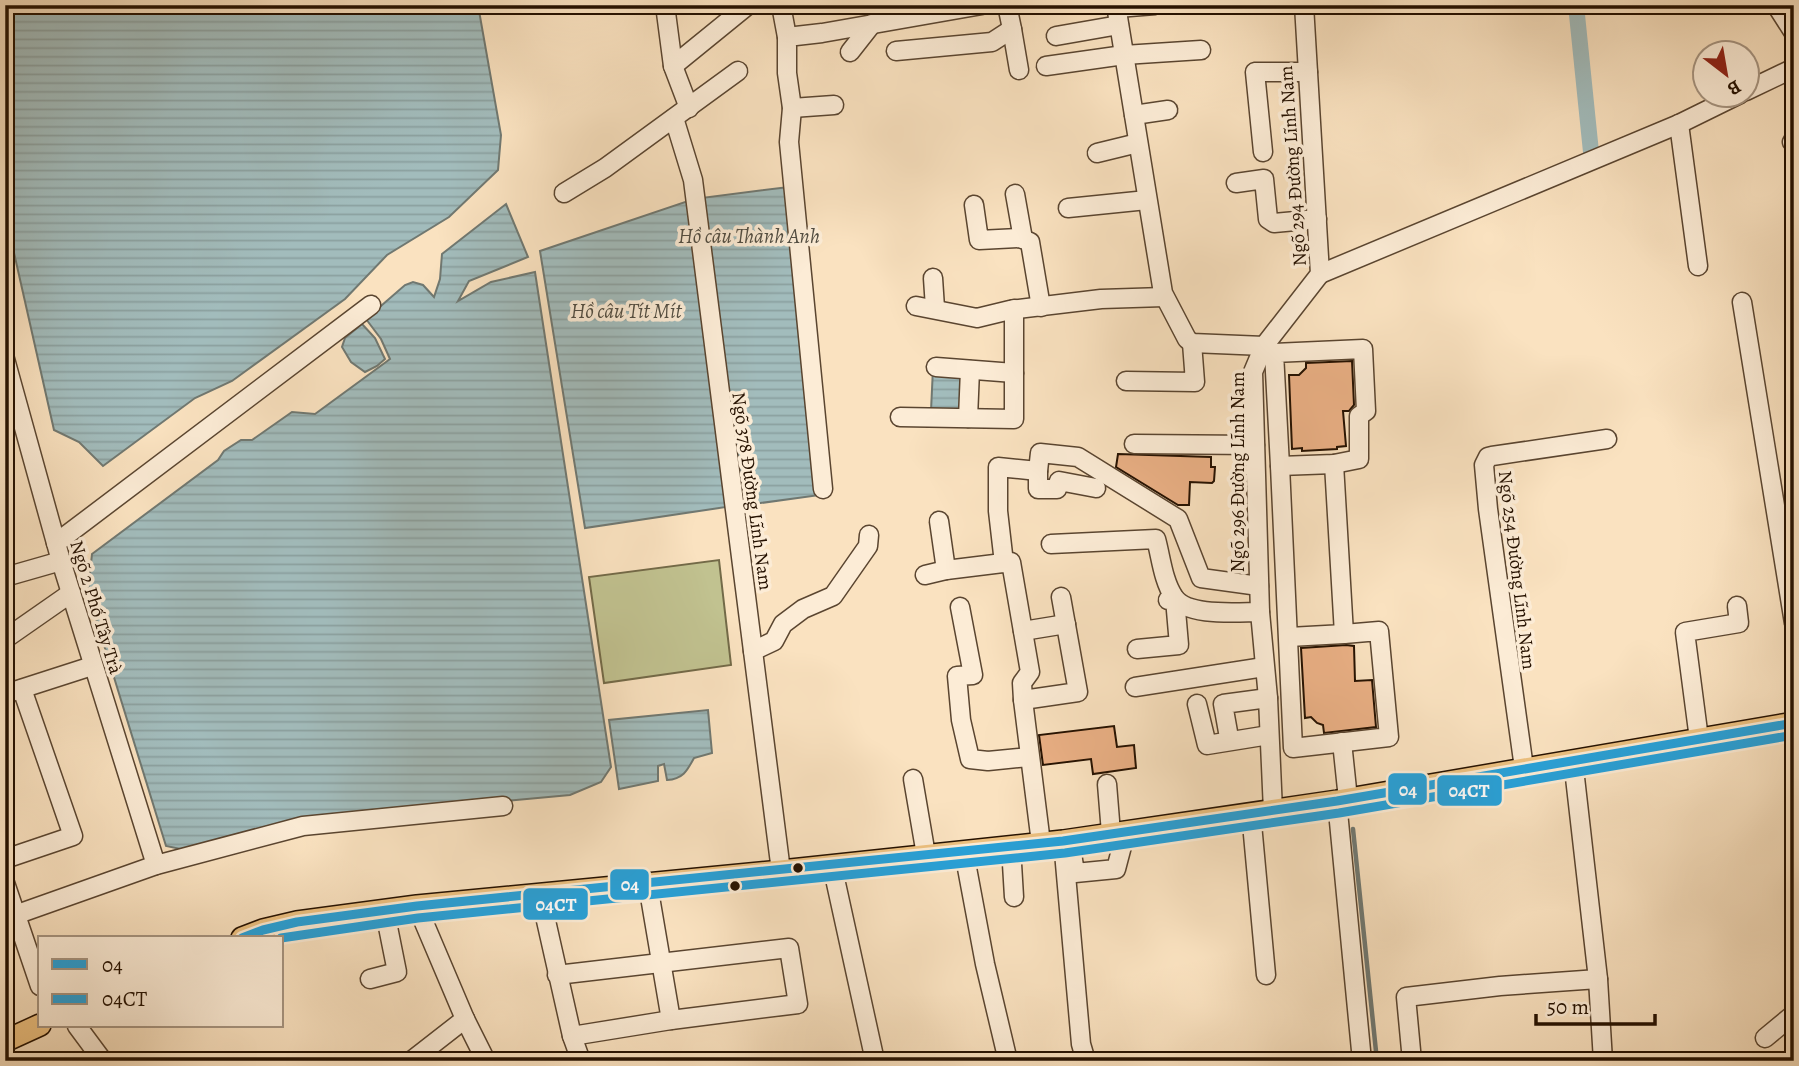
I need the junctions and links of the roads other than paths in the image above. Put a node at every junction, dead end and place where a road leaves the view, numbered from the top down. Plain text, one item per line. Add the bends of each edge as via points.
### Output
1 (665, 5) edge
2 (748, 5) edge
3 (781, 5) edge
4 (982, 5) edge
5 (1007, 5) edge
6 (1155, 5) edge
7 (1304, 5) edge
8 (1776, 5) edge
9 (1118, 13) edge
10 (872, 24) junction
11 (1012, 29) junction
12 (1793, 30) edge
13 (1056, 36) dead end
14 (787, 37) junction
15 (1201, 50) dead end
16 (896, 51) dead end
17 (850, 52) dead end
18 (1124, 55) junction
19 (673, 66) junction
20 (1046, 66) dead end
21 (1794, 68) edge
22 (1019, 70) dead end
23 (737, 71) dead end
24 (1308, 72) junction
25 (1760, 84) edge
26 (834, 105) dead end
27 (792, 108) junction
28 (1712, 108) edge
29 (1168, 110) dead end
30 (681, 113) junction
31 (1134, 115) junction
32 (1679, 124) junction
33 (1138, 143) junction
34 (1263, 152) dead end
35 (1097, 153) dead end
36 (1236, 183) dead end
37 (564, 194) dead end
38 (1015, 194) dead end
39 (1147, 200) junction
40 (974, 205) dead end
41 (1068, 208) dead end
42 (1317, 219) junction
43 (1023, 239) junction
44 (1698, 265) dead end
45 (1320, 274) junction
46 (933, 278) dead end
47 (1164, 297) junction
48 (1742, 302) dead end
49 (371, 305) dead end
50 (916, 306) dead end
51 (1041, 307) junction
52 (934, 308) junction
53 (1014, 309) junction
54 (1192, 343) junction
55 (1264, 346) junction
56 (5, 359) edge
57 (936, 367) dead end
58 (970, 370) junction
59 (1014, 373) junction
60 (7, 378) edge
61 (1126, 381) dead end
62 (900, 418) dead end
63 (968, 418) junction
64 (14, 429) edge
65 (1607, 439) dead end
66 (1133, 444) dead end
67 (1255, 445) junction
68 (1334, 464) junction
69 (1280, 466) junction
70 (1038, 471) junction
71 (1096, 488) dead end
72 (823, 489) dead end
73 (939, 521) dead end
74 (869, 535) dead end
75 (1051, 544) dead end
76 (58, 552) junction
77 (1004, 563) junction
78 (946, 570) junction
79 (925, 575) dead end
80 (5, 577) edge
81 (1259, 586) junction
82 (71, 593) junction
83 (1061, 597) dead end
84 (1168, 599) junction
85 (1737, 606) dead end
86 (960, 607) dead end
87 (1260, 612) junction
88 (1794, 623) edge
89 (1066, 624) junction
90 (1023, 631) junction
91 (1344, 634) junction
92 (1289, 637) junction
93 (5, 639) edge
94 (1137, 649) dead end
95 (753, 651) junction
96 (92, 666) junction
97 (1264, 667) junction
98 (1135, 687) dead end
99 (13, 691) edge
100 (1268, 698) junction
101 (1023, 700) junction
102 (1197, 704) dead end
103 (1794, 723) edge
104 (1228, 732) dead end
105 (1269, 735) junction
106 (1699, 739) junction
107 (1342, 742) junction
108 (1029, 757) junction
109 (1573, 760) junction
110 (1524, 768) junction
111 (913, 779) dead end
112 (1107, 784) dead end
113 (1343, 800) junction
114 (503, 806) dead end
115 (1273, 811) junction
116 (1251, 813) junction
117 (1119, 832) junction
118 (1067, 840) junction
119 (1041, 844) junction
120 (1011, 847) junction
121 (964, 852) junction
122 (926, 855) junction
123 (5, 859) edge
124 (156, 865) junction
125 (832, 865) junction
126 (781, 871) junction
127 (5, 883) edge
128 (648, 885) junction
129 (540, 894) junction
130 (1014, 897) dead end
131 (417, 906) junction
132 (385, 912) junction
133 (15, 915) junction
134 (247, 936) edge
135 (661, 962) junction
136 (557, 975) junction
137 (1266, 975) dead end
138 (370, 979) dead end
139 (1598, 979) junction
140 (38, 980) edge
141 (1794, 1014) edge
142 (465, 1018) junction
143 (671, 1020) junction
144 (38, 1026) edge
145 (78, 1028) edge
146 (572, 1036) junction
147 (1765, 1038) dead end
148 (5, 1041) edge
149 (103, 1061) edge
150 (411, 1061) edge
151 (486, 1061) edge
152 (581, 1061) edge
153 (875, 1061) edge
154 (1008, 1061) edge
155 (1086, 1061) edge
156 (1362, 1061) edge
157 (1412, 1061) edge
158 (1603, 1061) edge

1 - 19 street, Ngõ 378 Đường Lĩnh Nam
2 - 19 street
3 - 14 street
4 - 10 street
5 - 11 street
6 - 9 street
7 - 24 street, Ngõ 294 Đường Lĩnh Nam
8 - 12 street
9 - 13 street
9 - 18 street
10 - 14 street
10 - 17 street
11 - 16 street via 992,42
11 - 22 street
14 - 27 street
15 - 18 street
18 - 20 street
18 - 31 street
19 - 30 street, Ngõ 378 Đường Lĩnh Nam
21 - 25 street
23 - 30 street
24 - 34 street via 1255,72
24 - 42 street, Ngõ 294 Đường Lĩnh Nam
26 - 27 street
27 - 72 street via 789,142
28 - 32 street
29 - 31 street
30 - 37 street
30 - 95 street, Ngõ 378 Đường Lĩnh Nam
31 - 33 street
32 - 44 street
32 - 45 street
33 - 35 street
33 - 39 street
36 - 42 street via 1264,179 1268,219 1274,223
38 - 43 street
39 - 41 street
39 - 47 street
40 - 43 street via 979,240
42 - 45 street, Ngõ 294 Đường Lĩnh Nam
43 - 51 street via 1030,242
45 - 55 street, Ngõ 294 Đường Lĩnh Nam
46 - 52 street
47 - 51 street
47 - 54 street
48 - 88 street
49 - 76 street
50 - 52 street
51 - 53 street
52 - 53 street via 977,318
53 - 59 street
54 - 55 street, Ngõ 296 Đường Lĩnh Nam
54 - 61 street via 1195,382
55 - 67 street, Ngõ 296 Đường Lĩnh Nam via 1253,372
56 - 60 street, Ngõ 2 Phố Tây Trà
57 - 58 street
58 - 59 street
58 - 63 street
59 - 63 street via 1014,419
60 - 64 street, Ngõ 2 Phố Tây Trà
62 - 63 street
64 - 76 street, Ngõ 2 Phố Tây Trà
65 - 110 street, Ngõ 254 Đường Lĩnh Nam via 1492,456 1484,465
66 - 67 street
67 - 81 street, Ngõ 296 Đường Lĩnh Nam
68 - 69 street
68 - 69 street via 1359,459 1359,416 1366,411 1363,349 1274,353
68 - 91 street
69 - 92 street
70 - 71 street via 1038,489 1058,489 1059,481
70 - 77 street via 998,467
70 - 81 street via 1040,453 1078,457 1178,519 1200,578
73 - 78 street
74 - 95 street via 868,546 833,596 803,609 783,624 774,641
75 - 84 street via 1156,538
76 - 80 street
76 - 82 street, Ngõ 2 Phố Tây Trà
77 - 78 street
77 - 90 street via 1011,562
78 - 79 street
81 - 87 street, Ngõ 296 Đường Lĩnh Nam
82 - 93 street
82 - 96 street, Ngõ 2 Phố Tây Trà
83 - 89 street
84 - 87 street via 1198,611
84 - 94 street via 1179,645
85 - 106 street via 1739,624 1685,632
86 - 108 street via 973,675 957,676 970,759
87 - 97 street, Ngõ 296 Đường Lĩnh Nam
89 - 90 street
89 - 101 street via 1078,692
90 - 101 street via 1030,672 1022,683
91 - 92 street
91 - 107 street via 1380,631 1388,737
92 - 107 street via 1293,748
95 - 126 street, Ngõ 378 Đường Lĩnh Nam
96 - 99 street
96 - 124 street, Ngõ 2 Phố Tây Trà
97 - 98 street
97 - 100 street, Ngõ 296 Đường Lĩnh Nam
99 - 123 street via 73,836
100 - 104 street via 1223,704
100 - 105 street, Ngõ 296 Đường Lĩnh Nam
101 - 108 street
102 - 105 street via 1207,745
103 - 106 main road
105 - 115 street, Ngõ 296 Đường Lĩnh Nam
106 - 109 main road
107 - 113 street
108 - 119 street
109 - 110 main road
109 - 139 street
110 - 113 main road
111 - 122 street
112 - 117 street
113 - 115 main road
113 - 156 street
114 - 124 street via 303,826
115 - 116 main road
116 - 117 main road
116 - 137 street
117 - 118 main road
117 - 118 street via 1116,869 1074,873
118 - 119 main road
118 - 155 street via 1081,1044
119 - 120 main road
120 - 121 main road
120 - 130 street
121 - 122 main road
121 - 154 street
122 - 125 main road
124 - 133 street
125 - 126 main road
125 - 153 street
126 - 128 main road
127 - 133 street
128 - 129 main road
128 - 135 street
129 - 131 main road
129 - 136 street
131 - 132 main road
131 - 142 street
132 - 134 main road via 297,922
132 - 138 street via 397,972
133 - 140 street
135 - 136 street
135 - 143 street
135 - 143 street via 789,948 798,1004
136 - 146 street
139 - 157 street via 1406,997
139 - 158 street
141 - 147 street
142 - 150 street
142 - 151 street
143 - 146 street
144 - 148 main road
145 - 149 street
146 - 152 street

